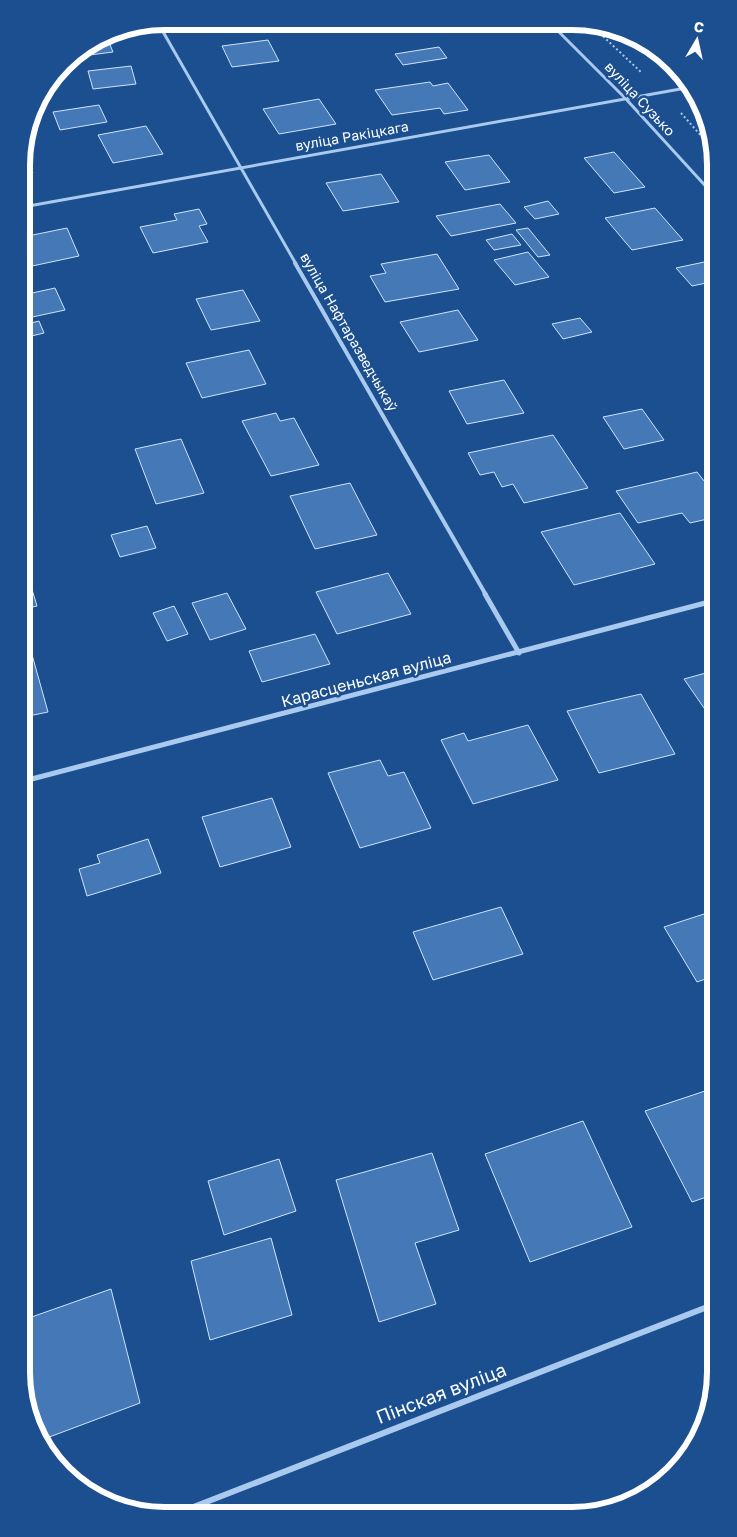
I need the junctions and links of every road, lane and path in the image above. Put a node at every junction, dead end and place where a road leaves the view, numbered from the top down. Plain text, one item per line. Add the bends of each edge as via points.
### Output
1 (162, 30) edge
2 (557, 30) edge
3 (683, 89) edge
4 (626, 99) junction
5 (242, 168) junction
6 (707, 188) edge
7 (30, 206) edge
8 (707, 602) edge
9 (519, 653) junction
10 (30, 779) edge
11 (707, 1307) edge
12 (193, 1507) edge

1 - 5 street, вуліца Нафтаразведчыкаў
2 - 4 street, вуліца Сузько
3 - 4 street, вуліца Ракіцкага
4 - 5 street, вуліца Ракіцкага
4 - 6 street, вуліца Сузько
5 - 7 street, вуліца Ракіцкага
5 - 9 street, вуліца Нафтаразведчыкаў
8 - 9 street, Карасценьская вуліца
9 - 10 street, Карасценьская вуліца
11 - 12 street, Пінская вуліца

